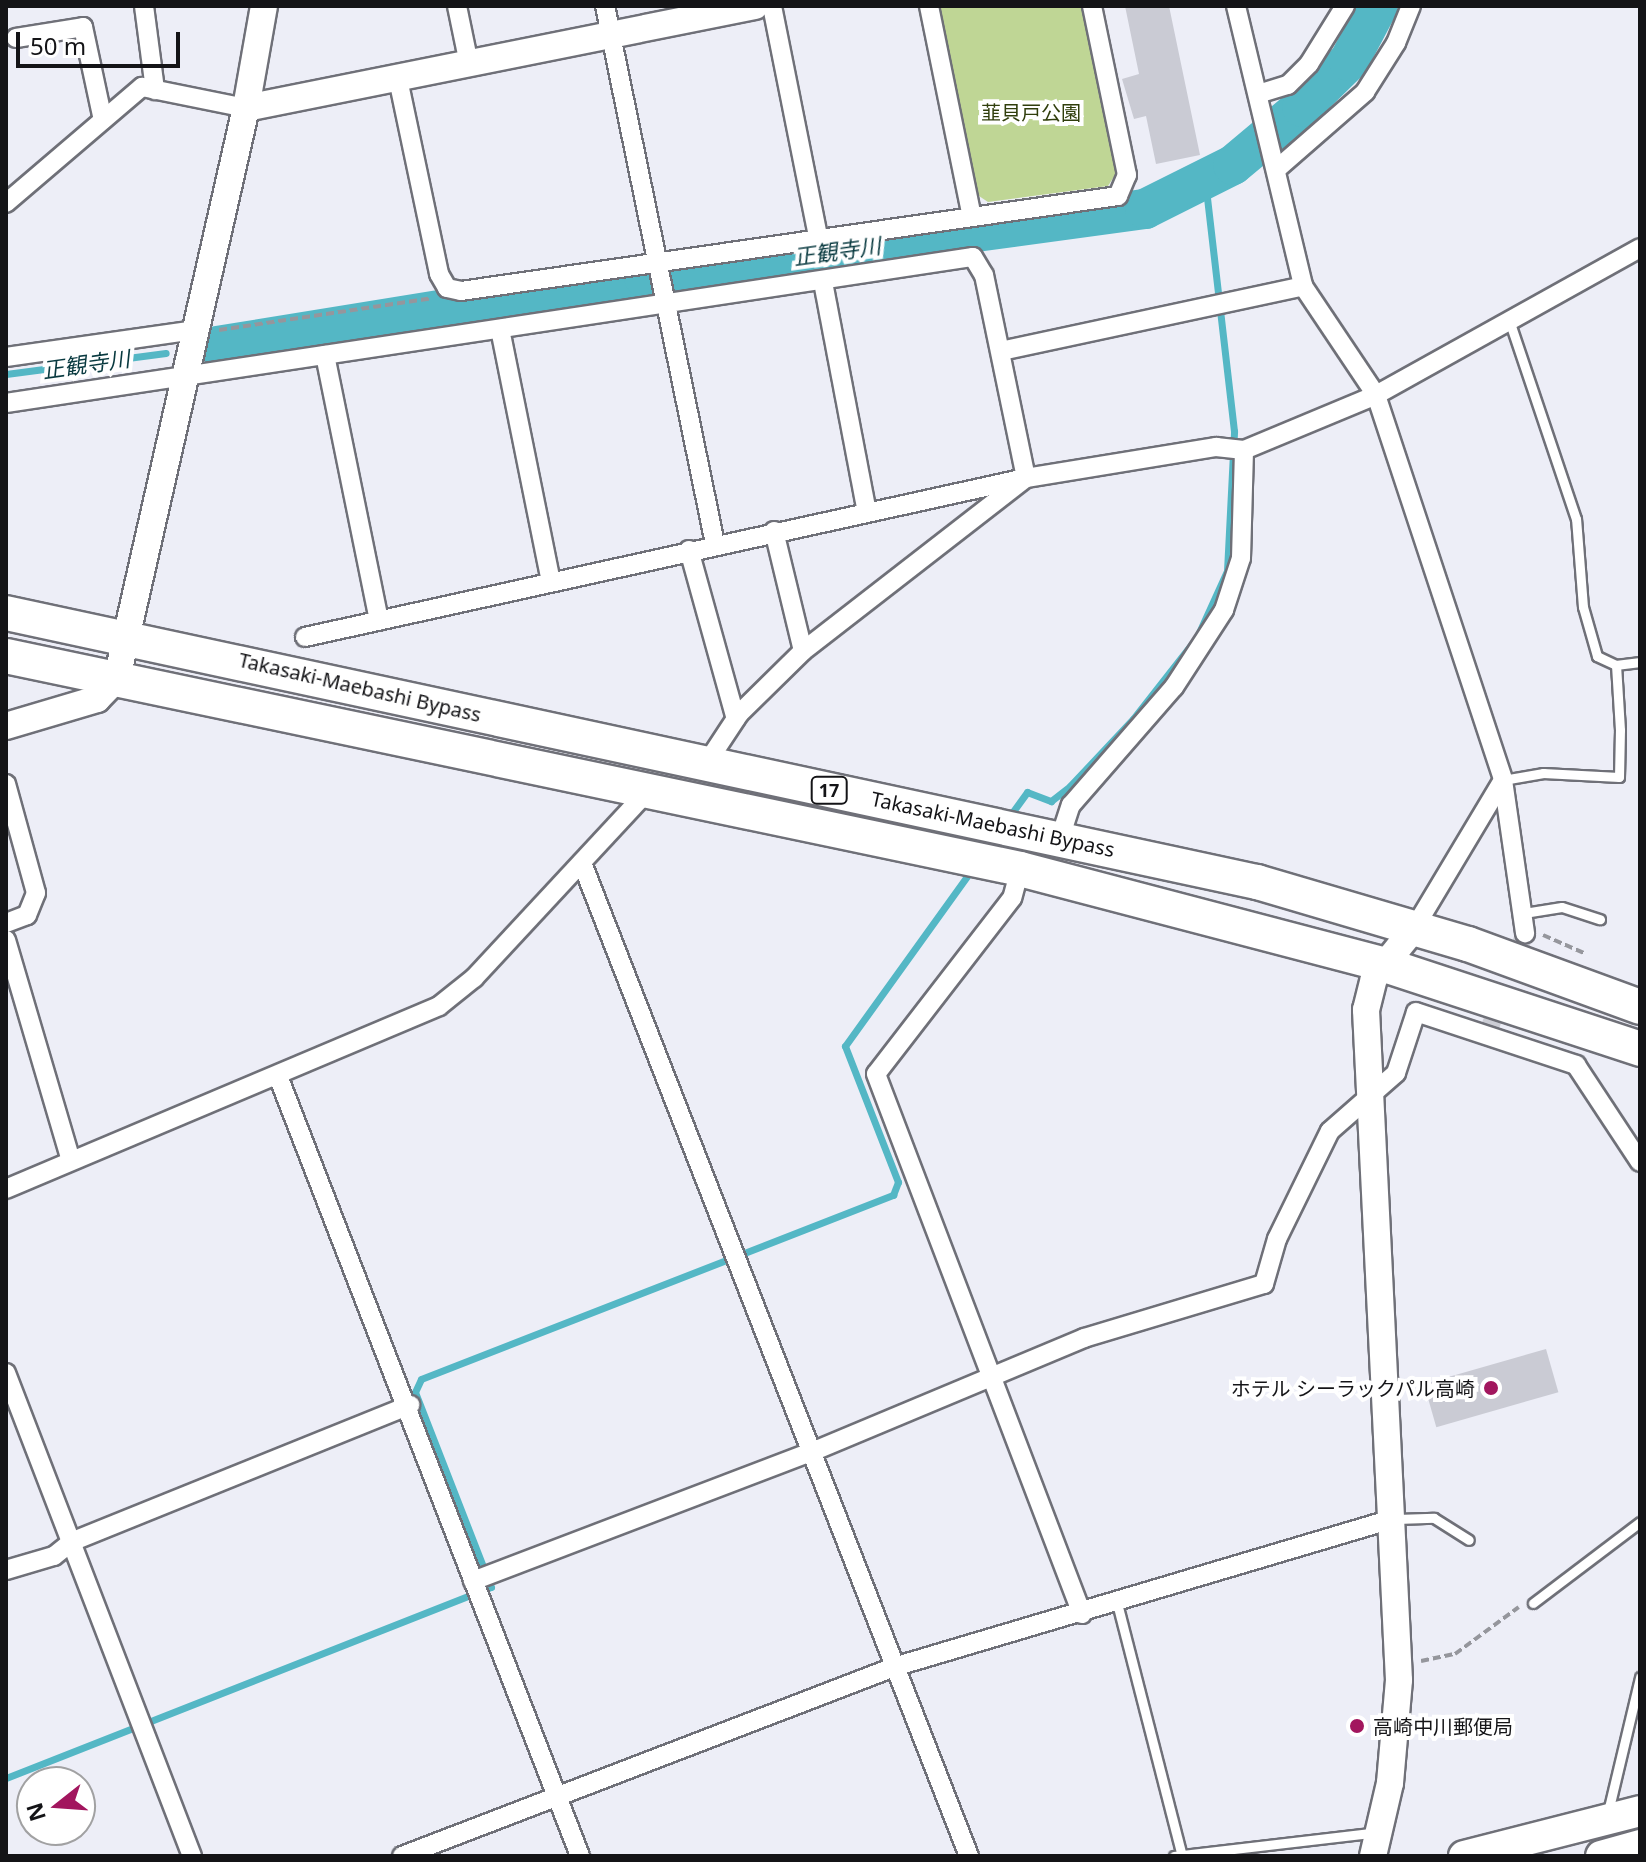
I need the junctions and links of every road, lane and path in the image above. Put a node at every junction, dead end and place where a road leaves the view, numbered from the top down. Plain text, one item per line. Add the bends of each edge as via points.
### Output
1 (144, 6) edge
2 (264, 6) edge
3 (457, 6) edge
4 (605, 6) edge
5 (755, 6) edge
6 (772, 6) edge
7 (929, 6) edge
8 (1092, 6) edge
9 (1236, 6) edge
10 (1345, 6) edge
11 (1411, 6) edge
12 (611, 35) junction
13 (16, 38) dead end
14 (469, 64) junction
15 (398, 79) junction
16 (155, 90) junction
17 (1261, 103) junction
18 (246, 108) junction
19 (103, 120) junction
20 (1276, 160) junction
21 (6, 203) edge
22 (971, 213) junction
23 (818, 236) junction
24 (1640, 248) edge
25 (659, 264) junction
26 (823, 282) junction
27 (1303, 286) junction
28 (447, 288) junction
29 (667, 300) junction
30 (1510, 323) junction
31 (500, 329) junction
32 (196, 330) junction
33 (1001, 351) junction
34 (325, 355) junction
35 (6, 357) edge
36 (187, 372) junction
37 (1376, 395) junction
38 (6, 403) edge
39 (1243, 450) junction
40 (1026, 478) junction
41 (867, 512) junction
42 (774, 531) junction
43 (715, 544) junction
44 (689, 550) junction
45 (551, 581) junction
46 (6, 613) edge
47 (379, 621) junction
48 (131, 636) junction
49 (305, 637) dead end
50 (803, 651) junction
51 (6, 656) edge
52 (1640, 662) edge
53 (1616, 665) junction
54 (117, 678) junction
55 (736, 719) junction
56 (6, 726) edge
57 (706, 764) junction
58 (1503, 780) junction
59 (6, 784) edge
60 (649, 790) junction
61 (1060, 838) junction
62 (582, 863) junction
63 (1020, 869) junction
64 (1524, 913) junction
65 (1600, 919) dead end
66 (6, 923) edge
67 (1415, 927) junction
68 (1531, 933) joint
69 (6, 940) edge
70 (1584, 953) dead end
71 (1382, 964) junction
72 (1640, 1007) edge
73 (1640, 1049) edge
74 (278, 1076) junction
75 (1368, 1096) junction
76 (71, 1161) junction
77 (1640, 1162) edge
78 (6, 1189) edge
79 (6, 1373) edge
80 (993, 1377) junction
81 (410, 1405) junction
82 (814, 1451) junction
83 (1389, 1520) junction
84 (1640, 1522) edge
85 (1469, 1540) dead end
86 (71, 1542) junction
87 (6, 1570) edge
88 (473, 1581) junction
89 (1117, 1603) junction
90 (1533, 1603) joint
91 (1082, 1614) junction
92 (1416, 1662) dead end
93 (897, 1666) junction
94 (1640, 1677) edge
95 (557, 1797) junction
96 (1622, 1815) edge
97 (1377, 1844) edge
98 (1179, 1855) edge
99 (192, 1856) edge
100 (402, 1856) edge
101 (580, 1856) edge
102 (969, 1856) edge
103 (1464, 1856) edge

1 - 16 street
2 - 18 street
3 - 14 street
4 - 12 street
5 - 12 street
6 - 23 street
7 - 22 street
8 - 22 street via 1127,187 1118,196
9 - 17 street
10 - 17 street via 1309,64
11 - 20 street via 1365,92
12 - 14 street
12 - 25 street
13 - 19 street via 83,27
14 - 15 street
15 - 18 street
15 - 28 street via 439,274
16 - 18 street
16 - 19 street via 142,87
17 - 20 street
18 - 32 street
19 - 21 street
20 - 27 street
22 - 23 street
23 - 25 street
24 - 30 street
25 - 28 street
25 - 29 street
26 - 29 street
26 - 33 street via 973,257 984,275
26 - 41 street
27 - 33 street
27 - 37 street
28 - 32 path via 434,298
29 - 31 street
29 - 43 street
30 - 37 street
30 - 53 lane via 1576,519 1590,634 1597,656
31 - 34 street
31 - 45 street
32 - 35 street
32 - 36 street
33 - 40 street
34 - 36 street
34 - 47 street
36 - 38 street
36 - 48 street
37 - 39 street
37 - 58 street
39 - 40 street via 1218,447
39 - 61 street via 1241,558 1224,610 1174,687 1071,805
40 - 41 street
40 - 50 street
41 - 42 street
42 - 43 street
42 - 50 street
43 - 44 street
44 - 45 street
44 - 55 street
45 - 47 street
46 - 48 highway, Takasaki-Maebashi Bypass / 17
47 - 49 street
48 - 54 street
48 - 57 highway, Takasaki-Maebashi Bypass / 17
50 - 55 street
51 - 54 highway, Takasaki-Maebashi Bypass / 17
52 - 53 lane
53 - 58 lane via 1619,777 1543,773
54 - 56 street via 97,699
54 - 60 highway, Takasaki-Maebashi Bypass / 17
55 - 57 street
57 - 61 highway, Takasaki-Maebashi Bypass / 17
58 - 64 street
58 - 67 street
59 - 66 street via 36,893 27,915
60 - 62 street
60 - 63 highway, Takasaki-Maebashi Bypass / 17
61 - 67 highway, Takasaki-Maebashi Bypass / 17 via 1257,882
62 - 74 street via 474,978 439,1006
62 - 82 street
63 - 71 highway, Takasaki-Maebashi Bypass / 17
63 - 80 street via 1012,898 876,1074
64 - 65 lane via 1562,907
64 - 68 street
67 - 71 street
67 - 72 highway, Takasaki-Maebashi Bypass / 17
68 - 70 path
69 - 76 street
71 - 73 highway, Takasaki-Maebashi Bypass / 17
71 - 75 street via 1366,1010
74 - 76 street
74 - 81 street
75 - 77 street via 1396,1073 1416,1012 1576,1065
75 - 80 street via 1330,1131 1277,1239 1264,1284 1097,1333
75 - 83 street
76 - 78 street
79 - 86 street
80 - 82 street
80 - 91 street
81 - 86 street
81 - 88 street
82 - 88 street
82 - 93 street
83 - 85 lane via 1434,1518
83 - 89 street
83 - 97 street via 1399,1680
84 - 90 lane
86 - 87 street via 54,1556
86 - 99 street
88 - 95 street
89 - 91 street
89 - 98 lane
90 - 92 path via 1496,1619 1455,1654
91 - 93 street
93 - 95 street
93 - 102 street
94 - 96 lane via 1606,1803
95 - 100 street
95 - 101 street
96 - 103 main road
97 - 98 lane

